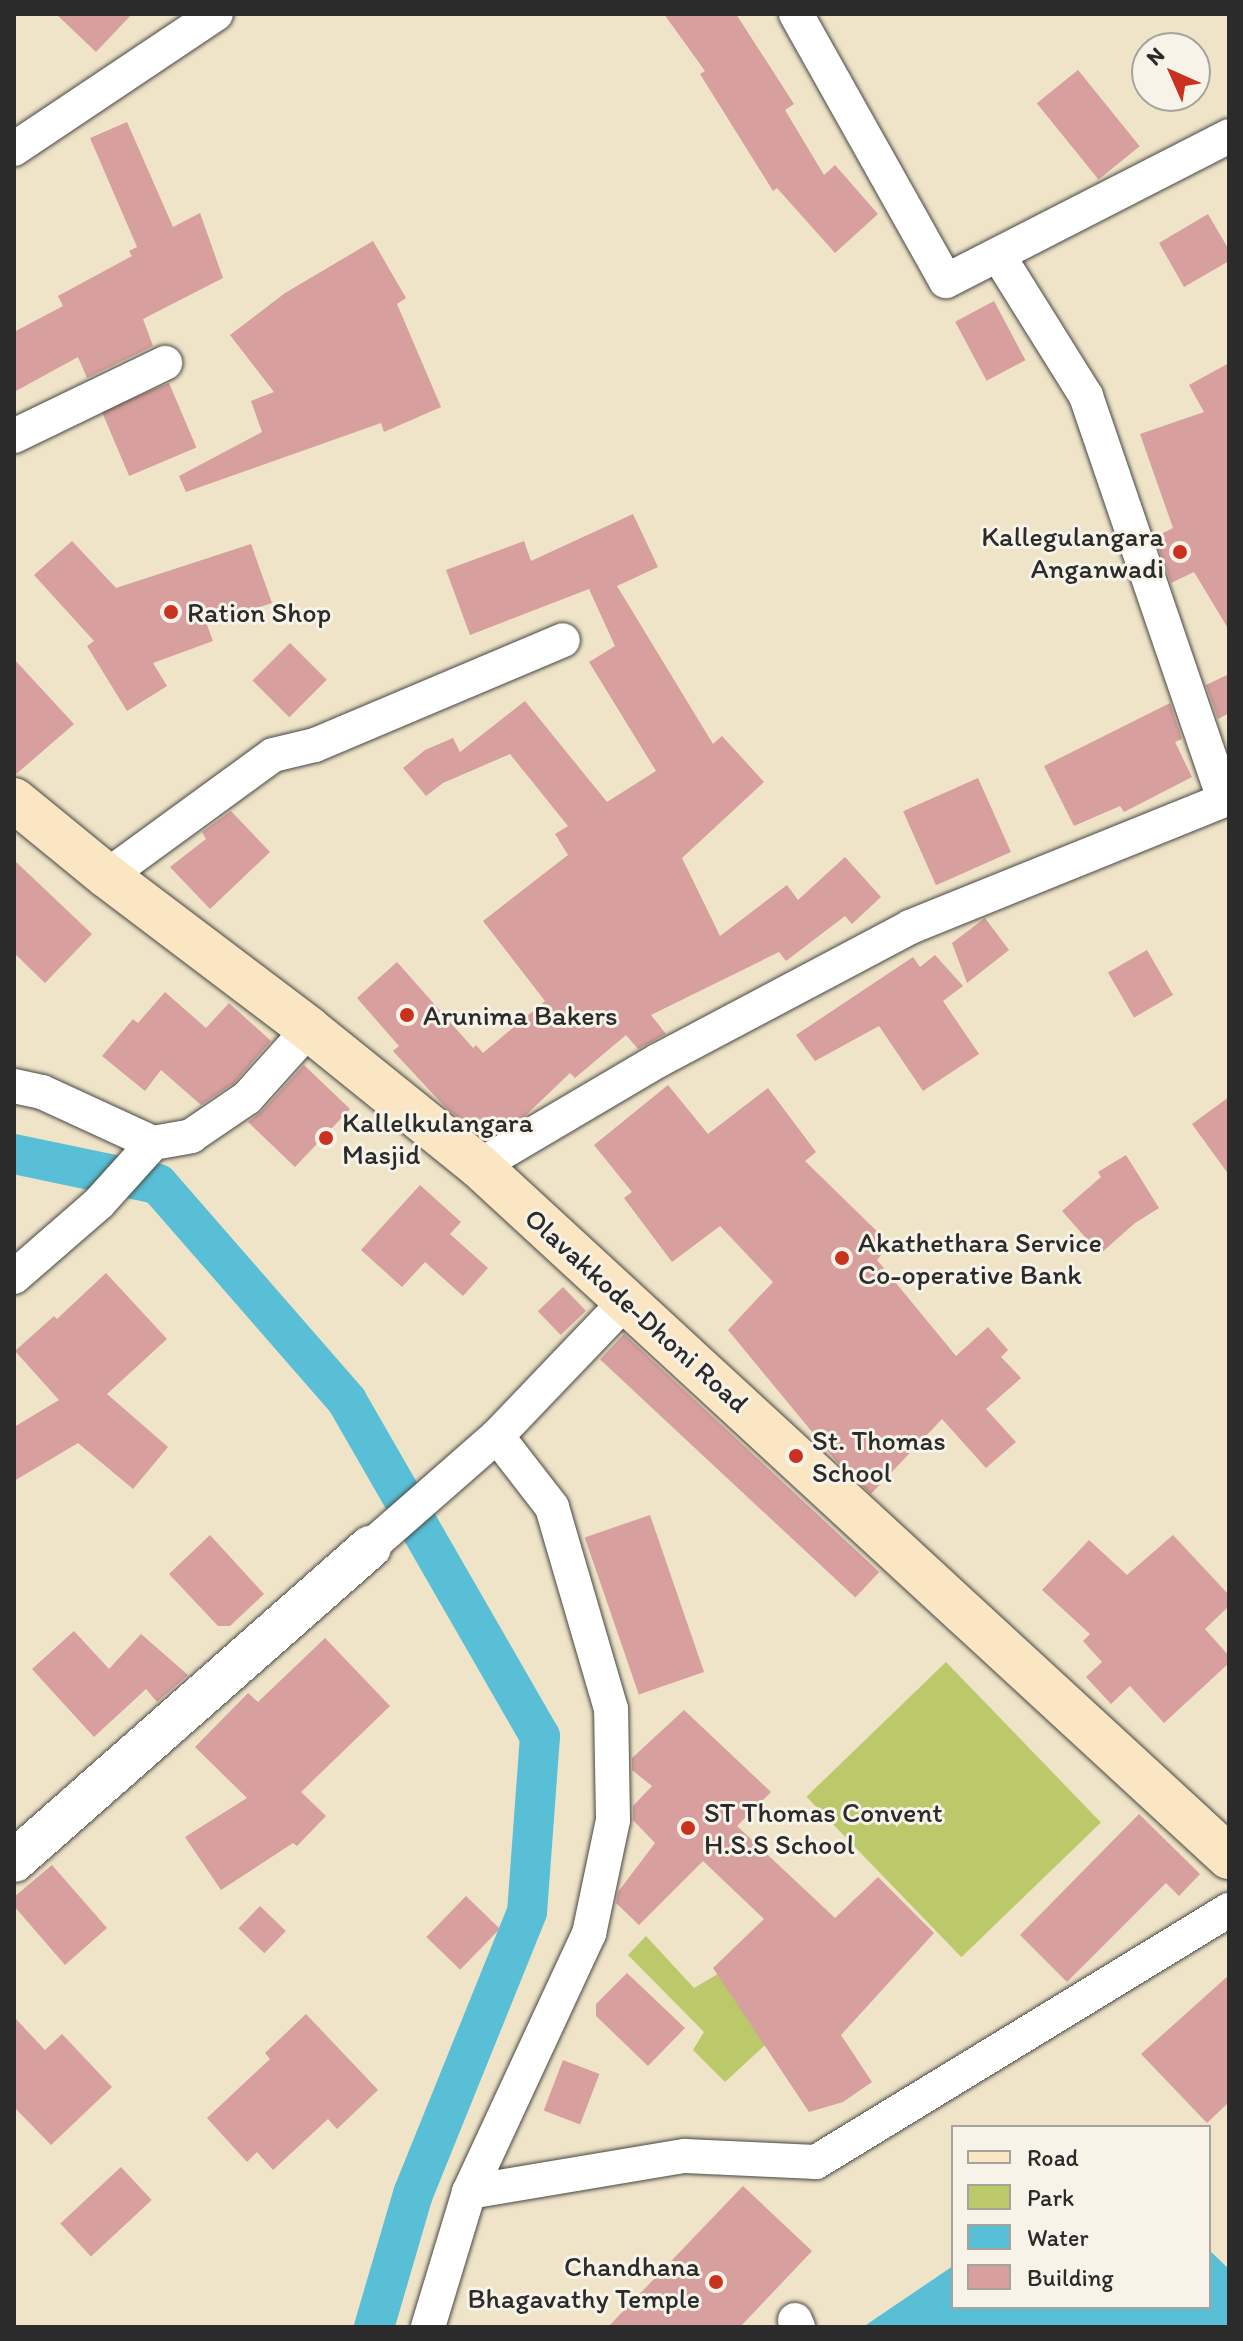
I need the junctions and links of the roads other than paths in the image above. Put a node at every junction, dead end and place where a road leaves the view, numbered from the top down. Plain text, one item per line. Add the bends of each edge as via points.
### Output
1 (216, 14) edge
2 (796, 14) edge
3 (1229, 136) edge
4 (14, 149) edge
5 (998, 255) junction
6 (165, 363) dead end
7 (14, 436) edge
8 (563, 640) dead end
9 (1226, 799) edge
10 (14, 800) edge
11 (107, 876) junction
12 (309, 1029) junction
13 (14, 1086) edge
14 (153, 1143) junction
15 (479, 1166) junction
16 (14, 1277) edge
17 (625, 1302) junction
18 (497, 1436) junction
19 (370, 1547) joint
20 (1229, 1857) edge
21 (14, 1861) edge
22 (1229, 1910) edge
23 (469, 2192) junction
24 (428, 2327) edge

1 - 4 street
2 - 5 street via 946,281
3 - 5 street
5 - 9 street via 1086,396
6 - 7 street
8 - 11 street via 315,745 273,755
9 - 15 street via 910,927 659,1060
10 - 11 main road, Olavakkode-Dhoni Road
11 - 12 main road, Olavakkode-Dhoni Road
12 - 14 street via 247,1098 191,1136
12 - 15 main road, Olavakkode-Dhoni Road
13 - 14 street via 42,1092
14 - 16 street via 99,1203
15 - 17 main road, Olavakkode-Dhoni Road
17 - 18 street
17 - 20 main road, Olavakkode-Dhoni Road
18 - 19 street
18 - 23 street via 552,1507 611,1709 613,1820 589,1934
19 - 21 street
22 - 23 street via 816,2162 685,2156
23 - 24 street

